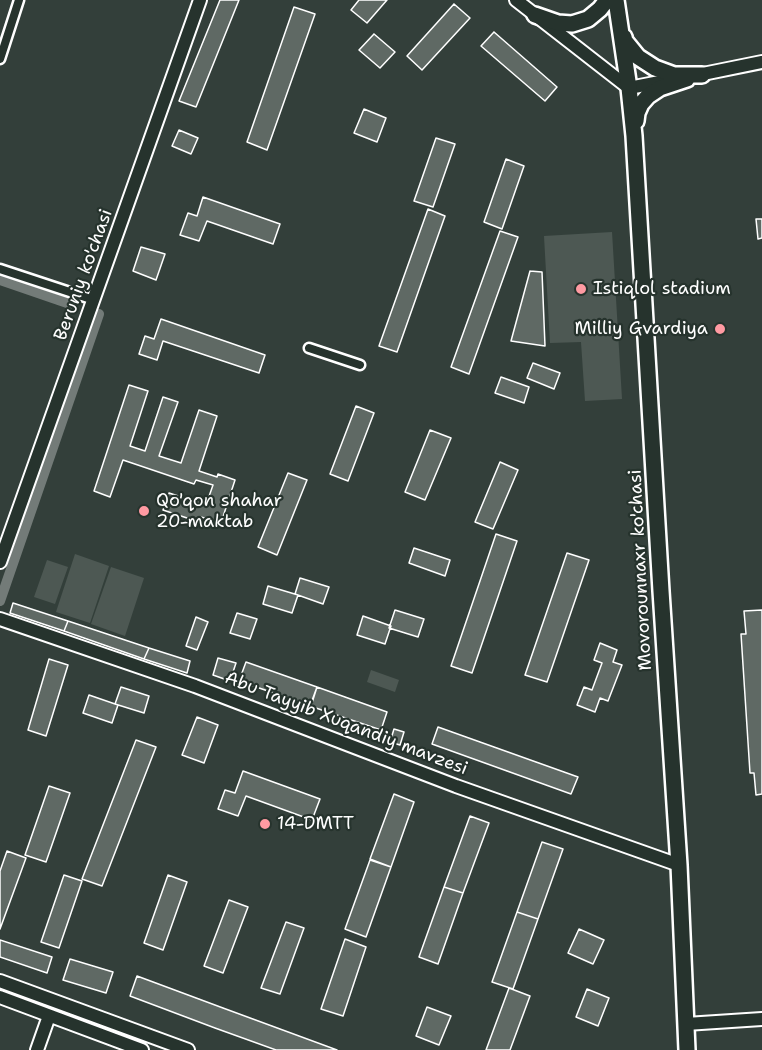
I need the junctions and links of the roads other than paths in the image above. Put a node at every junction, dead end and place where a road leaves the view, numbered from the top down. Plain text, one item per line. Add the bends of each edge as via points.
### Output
1 (19, 0) edge
2 (200, 0) edge
3 (516, 0) edge
4 (607, 0) edge
5 (617, 0) edge
6 (535, 15) junction
7 (0, 59) edge
8 (762, 62) edge
9 (702, 75) junction
10 (629, 87) junction
11 (634, 136) junction
12 (0, 269) edge
13 (94, 300) junction
14 (309, 348) dead end
15 (360, 365) dead end
16 (0, 562) edge
17 (0, 619) edge
18 (679, 865) junction
19 (0, 981) edge
20 (0, 997) edge
21 (49, 1016) junction
22 (762, 1019) edge
23 (687, 1024) junction
24 (37, 1050) edge
25 (142, 1050) edge
26 (188, 1050) edge
27 (687, 1050) edge

1 - 7 street
2 - 13 main road, Beruniy ko'chasi
3 - 6 main road
4 - 6 highway via 588,19 572,24
5 - 9 highway via 625,41 638,57 674,75
5 - 10 highway, Movorounnaxr ko'chasi
6 - 10 main road
8 - 9 main road
9 - 10 main road
9 - 11 highway via 660,88 648,96 637,113
10 - 11 highway, Movorounnaxr ko'chasi
11 - 18 highway, Movorounnaxr ko'chasi
12 - 13 street
13 - 16 main road, Beruniy ko'chasi
14 - 15 street
17 - 18 main road, Abu Tayyib Xuqandiy mavzesi via 195,686
18 - 23 highway, Movorounnaxr ko'chasi
19 - 26 main road
20 - 21 main road
21 - 24 main road
21 - 25 main road
22 - 23 main road
23 - 27 highway, Movorounnaxr ko'chasi

